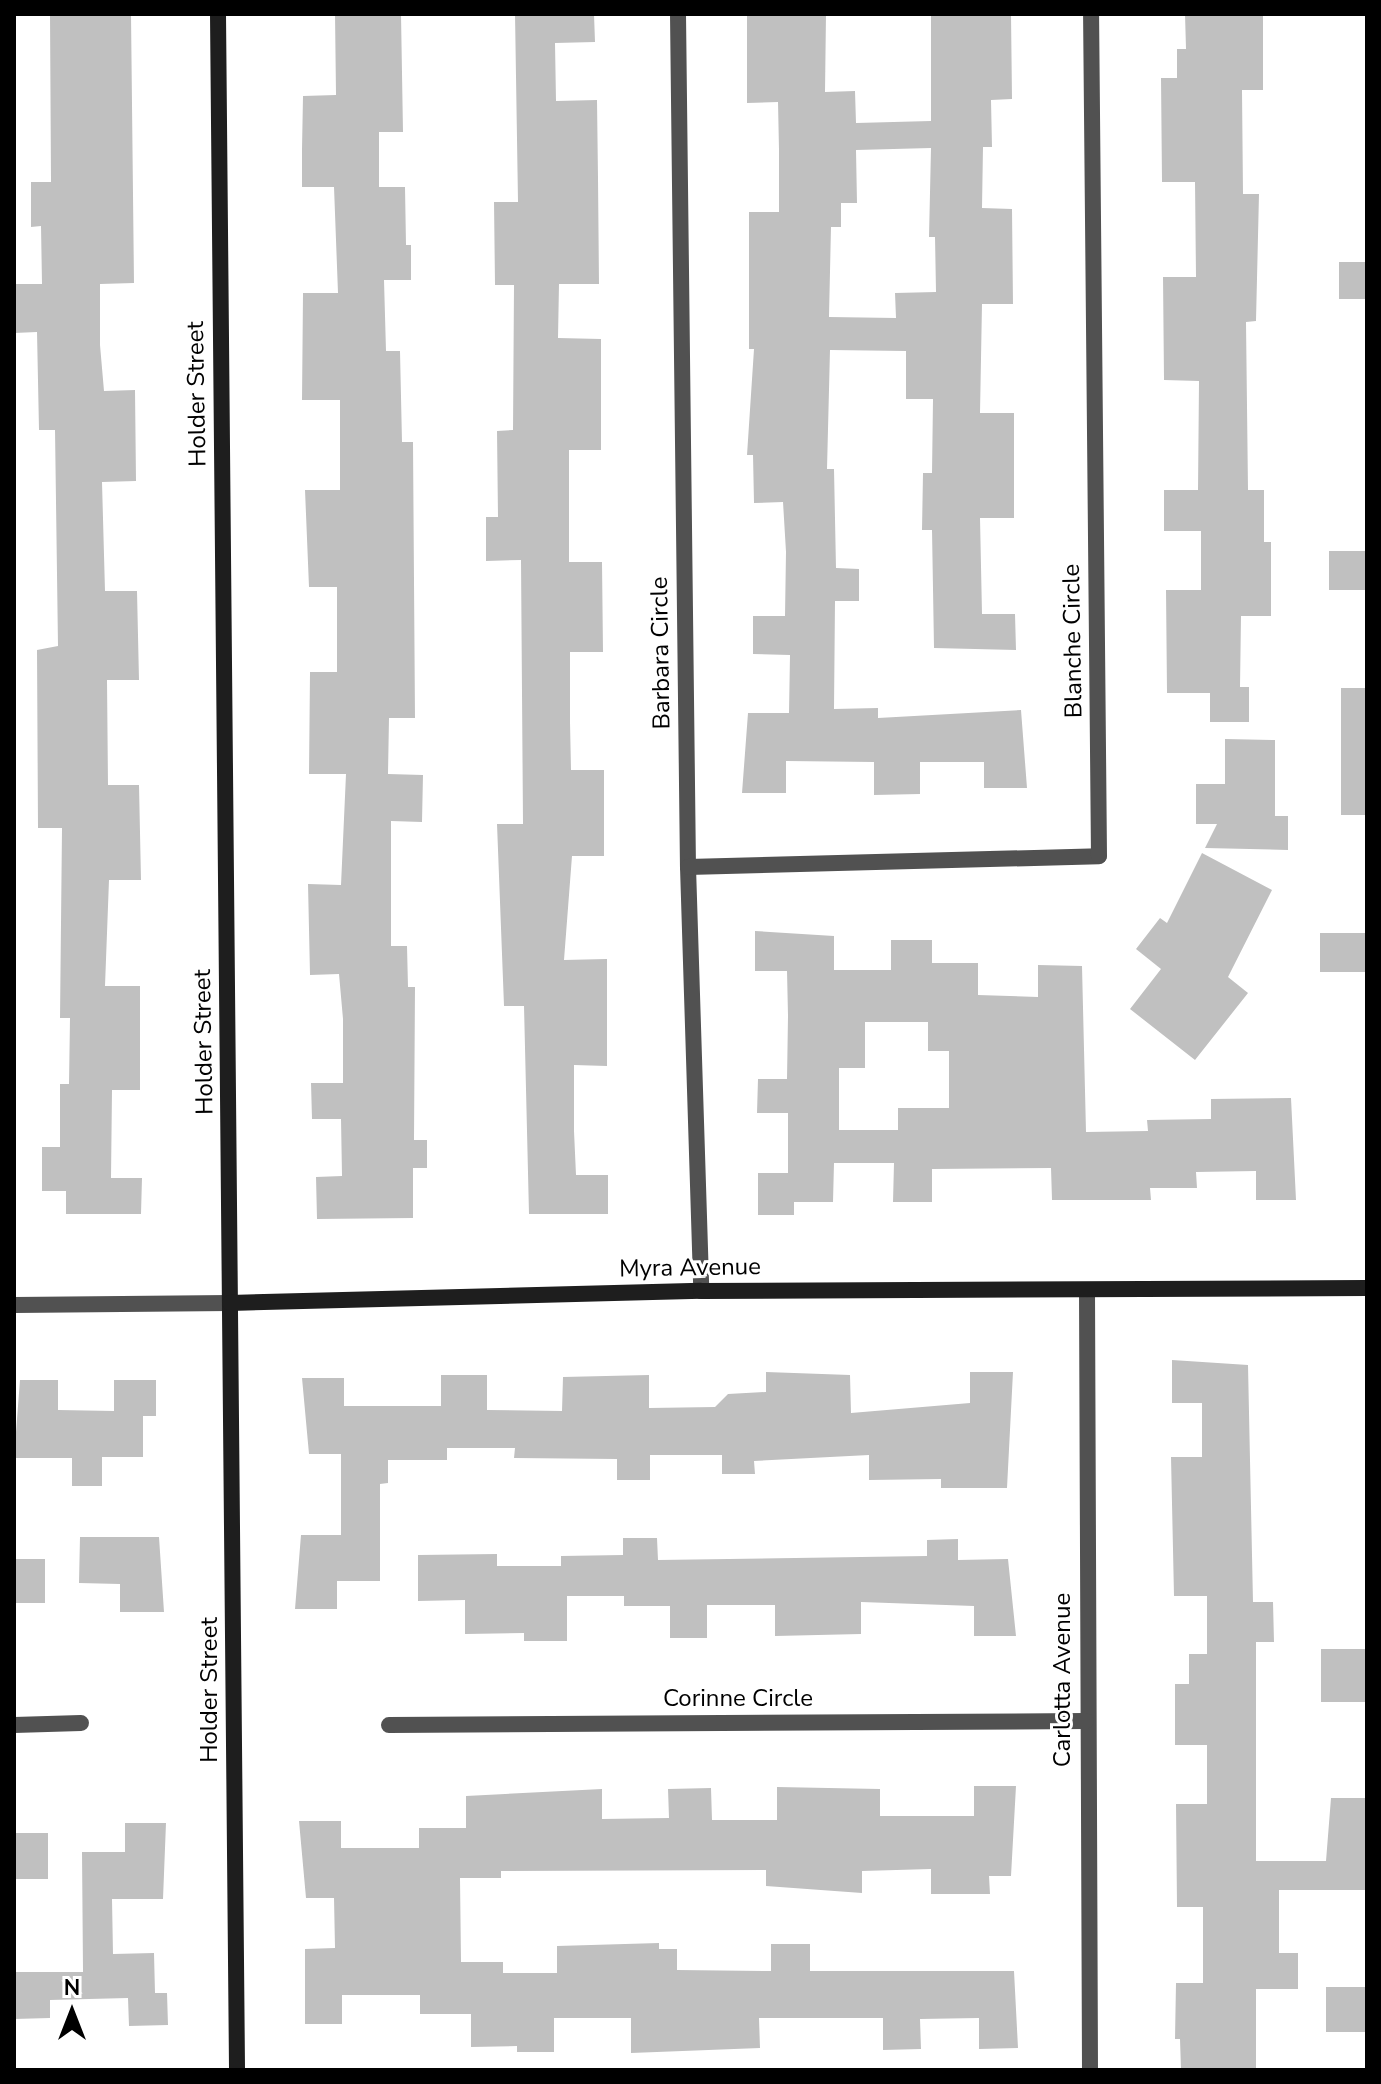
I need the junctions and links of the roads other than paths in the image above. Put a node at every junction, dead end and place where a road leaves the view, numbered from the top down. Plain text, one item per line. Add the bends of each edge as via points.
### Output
1 (218, 14) edge
2 (678, 14) edge
3 (1091, 14) edge
4 (688, 867) junction
5 (1367, 1288) edge
6 (1087, 1290) junction
7 (701, 1291) junction
8 (230, 1303) junction
9 (14, 1305) edge
10 (1086, 1721) junction
11 (81, 1723) dead end
12 (14, 1725) edge
13 (389, 1725) dead end
14 (237, 2070) edge
15 (1090, 2070) edge

1 - 8 street, Holder Street
2 - 4 street, Barbara Circle
3 - 4 street, Blanche Circle via 1099,856
4 - 7 street, Barbara Circle
5 - 6 street, Myra Avenue
6 - 7 street, Myra Avenue
6 - 10 street, Carlotta Avenue
7 - 8 street, Myra Avenue
8 - 9 street, Myra Avenue
8 - 14 street, Holder Street
10 - 13 street, Corinne Circle
10 - 15 street, Carlotta Avenue
11 - 12 street

